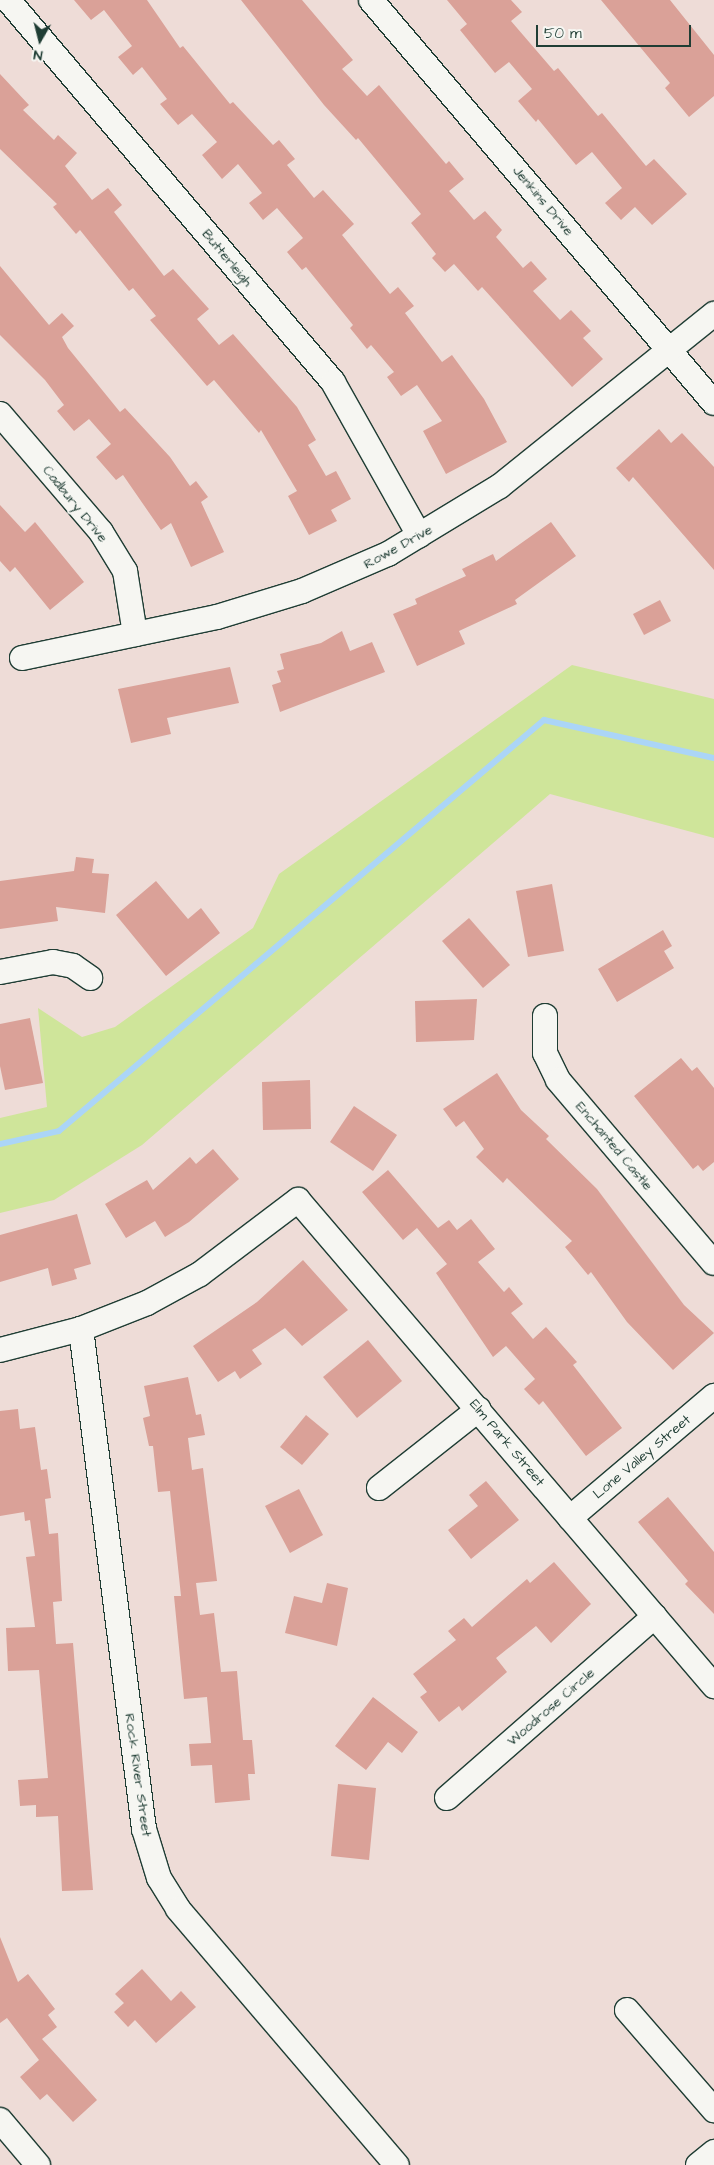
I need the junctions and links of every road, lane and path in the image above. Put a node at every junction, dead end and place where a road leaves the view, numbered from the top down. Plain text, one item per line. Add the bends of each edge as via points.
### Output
1 (8, 0) edge
2 (371, 0) edge
3 (714, 314) edge
4 (671, 351) junction
5 (714, 403) edge
6 (0, 414) edge
7 (420, 535) junction
8 (135, 634) junction
9 (22, 658) dead end
10 (0, 972) edge
11 (90, 978) dead end
12 (545, 1016) dead end
13 (714, 1263) edge
14 (80, 1330) junction
15 (0, 1350) edge
16 (714, 1396) edge
17 (479, 1409) junction
18 (379, 1488) dead end
19 (570, 1518) junction
20 (654, 1616) junction
21 (714, 1686) edge
22 (447, 1798) dead end
23 (628, 2010) dead end
24 (714, 2110) edge
25 (0, 2120) edge
26 (714, 2152) edge
27 (38, 2165) edge
28 (397, 2165) edge
29 (698, 2165) edge

1 - 7 street, Butterleigh via 332,382
2 - 4 street, Jenkins Drive
3 - 4 street, Rowe Drive
4 - 5 street, Jenkins Drive
4 - 7 street, Rowe Drive via 500,486
6 - 8 street, Cadbury Drive via 101,532 125,571
7 - 8 street, Rowe Drive via 354,570 302,591 217,617
8 - 9 street, Rowe Drive
10 - 11 street via 53,962 74,966
12 - 13 street, Enchanted Castle via 545,1053 558,1080
14 - 15 street
14 - 17 street, Elm Park Street via 147,1303 200,1274 298,1200
14 - 28 street, Rock River Street via 144,1829 159,1878 178,1909
16 - 19 street, Lone Valley Street
17 - 18 street
17 - 19 street, Elm Park Street
19 - 20 street, Elm Park Street
20 - 21 street, Elm Park Street
20 - 22 street, Woodrose Circle
23 - 24 street
25 - 27 street
26 - 29 street

